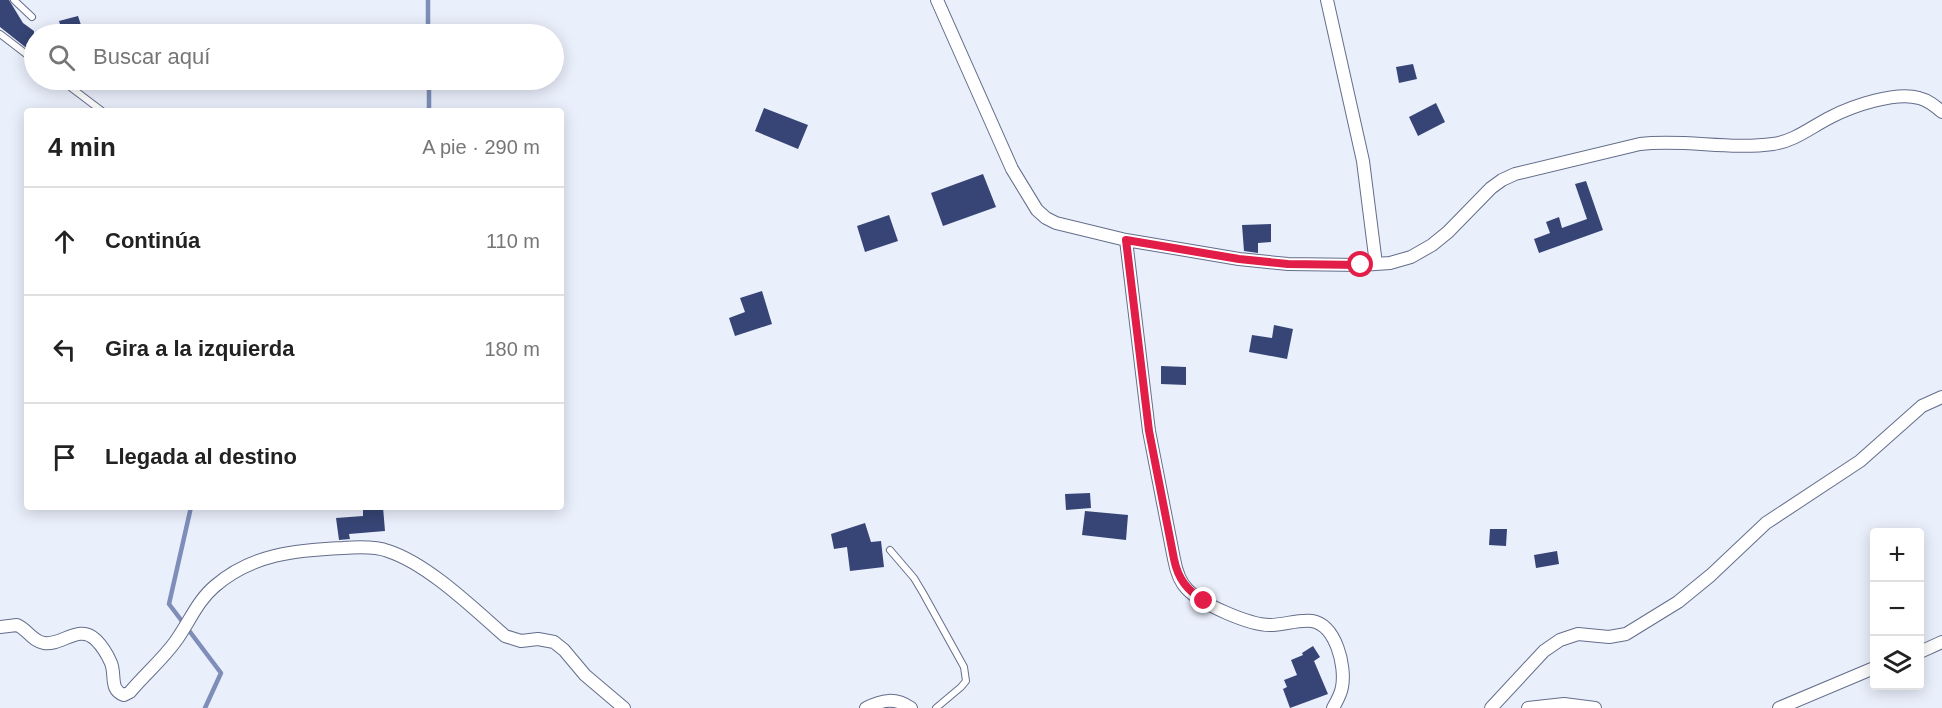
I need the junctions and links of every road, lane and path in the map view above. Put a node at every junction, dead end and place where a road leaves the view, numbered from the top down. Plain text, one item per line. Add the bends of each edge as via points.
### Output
1 (14, 0) edge
2 (937, 0) edge
3 (1328, 0) edge
4 (32, 17) dead end
5 (0, 34) edge
6 (24, 52) edge
7 (74, 90) edge
8 (98, 108) edge
9 (1942, 112) edge
10 (1126, 240) junction
11 (1376, 264) junction
12 (1942, 397) edge
13 (890, 550) dead end
14 (0, 627) edge
15 (1942, 642) edge
16 (1924, 650) edge
17 (1870, 670) edge
18 (624, 708) edge
19 (866, 708) edge
20 (911, 708) edge
21 (936, 708) edge
22 (1333, 708) edge
23 (1491, 708) edge
24 (1528, 708) edge
25 (1595, 708) edge
26 (1779, 708) edge

1 - 4 lane
2 - 10 street via 1012,169 1031,202 1056,223
3 - 11 street via 1363,161
5 - 6 lane
7 - 8 lane
9 - 11 street via 1921,98 1900,96 1844,111 1776,144 1640,144 1515,174 1491,188 1432,245 1411,257
10 - 11 street via 1288,264
10 - 22 street via 1149,431 1179,577 1187,590 1242,619 1269,625 1310,621 1327,629 1338,647 1343,684
12 - 23 street via 1916,411 1860,461 1767,523 1678,602 1626,634 1609,638 1578,634 1560,640 1544,651
13 - 21 lane via 914,578 964,667 966,681
14 - 18 street via 17,625 34,639 48,643 81,633 89,635 107,656 114,687 124,695 176,641 213,587 234,572 276,554 333,548 387,550 428,572 505,636 521,641 547,639 559,645 585,675
15 - 16 street
17 - 26 street
19 - 20 street via 889,700
24 - 25 street via 1564,704

